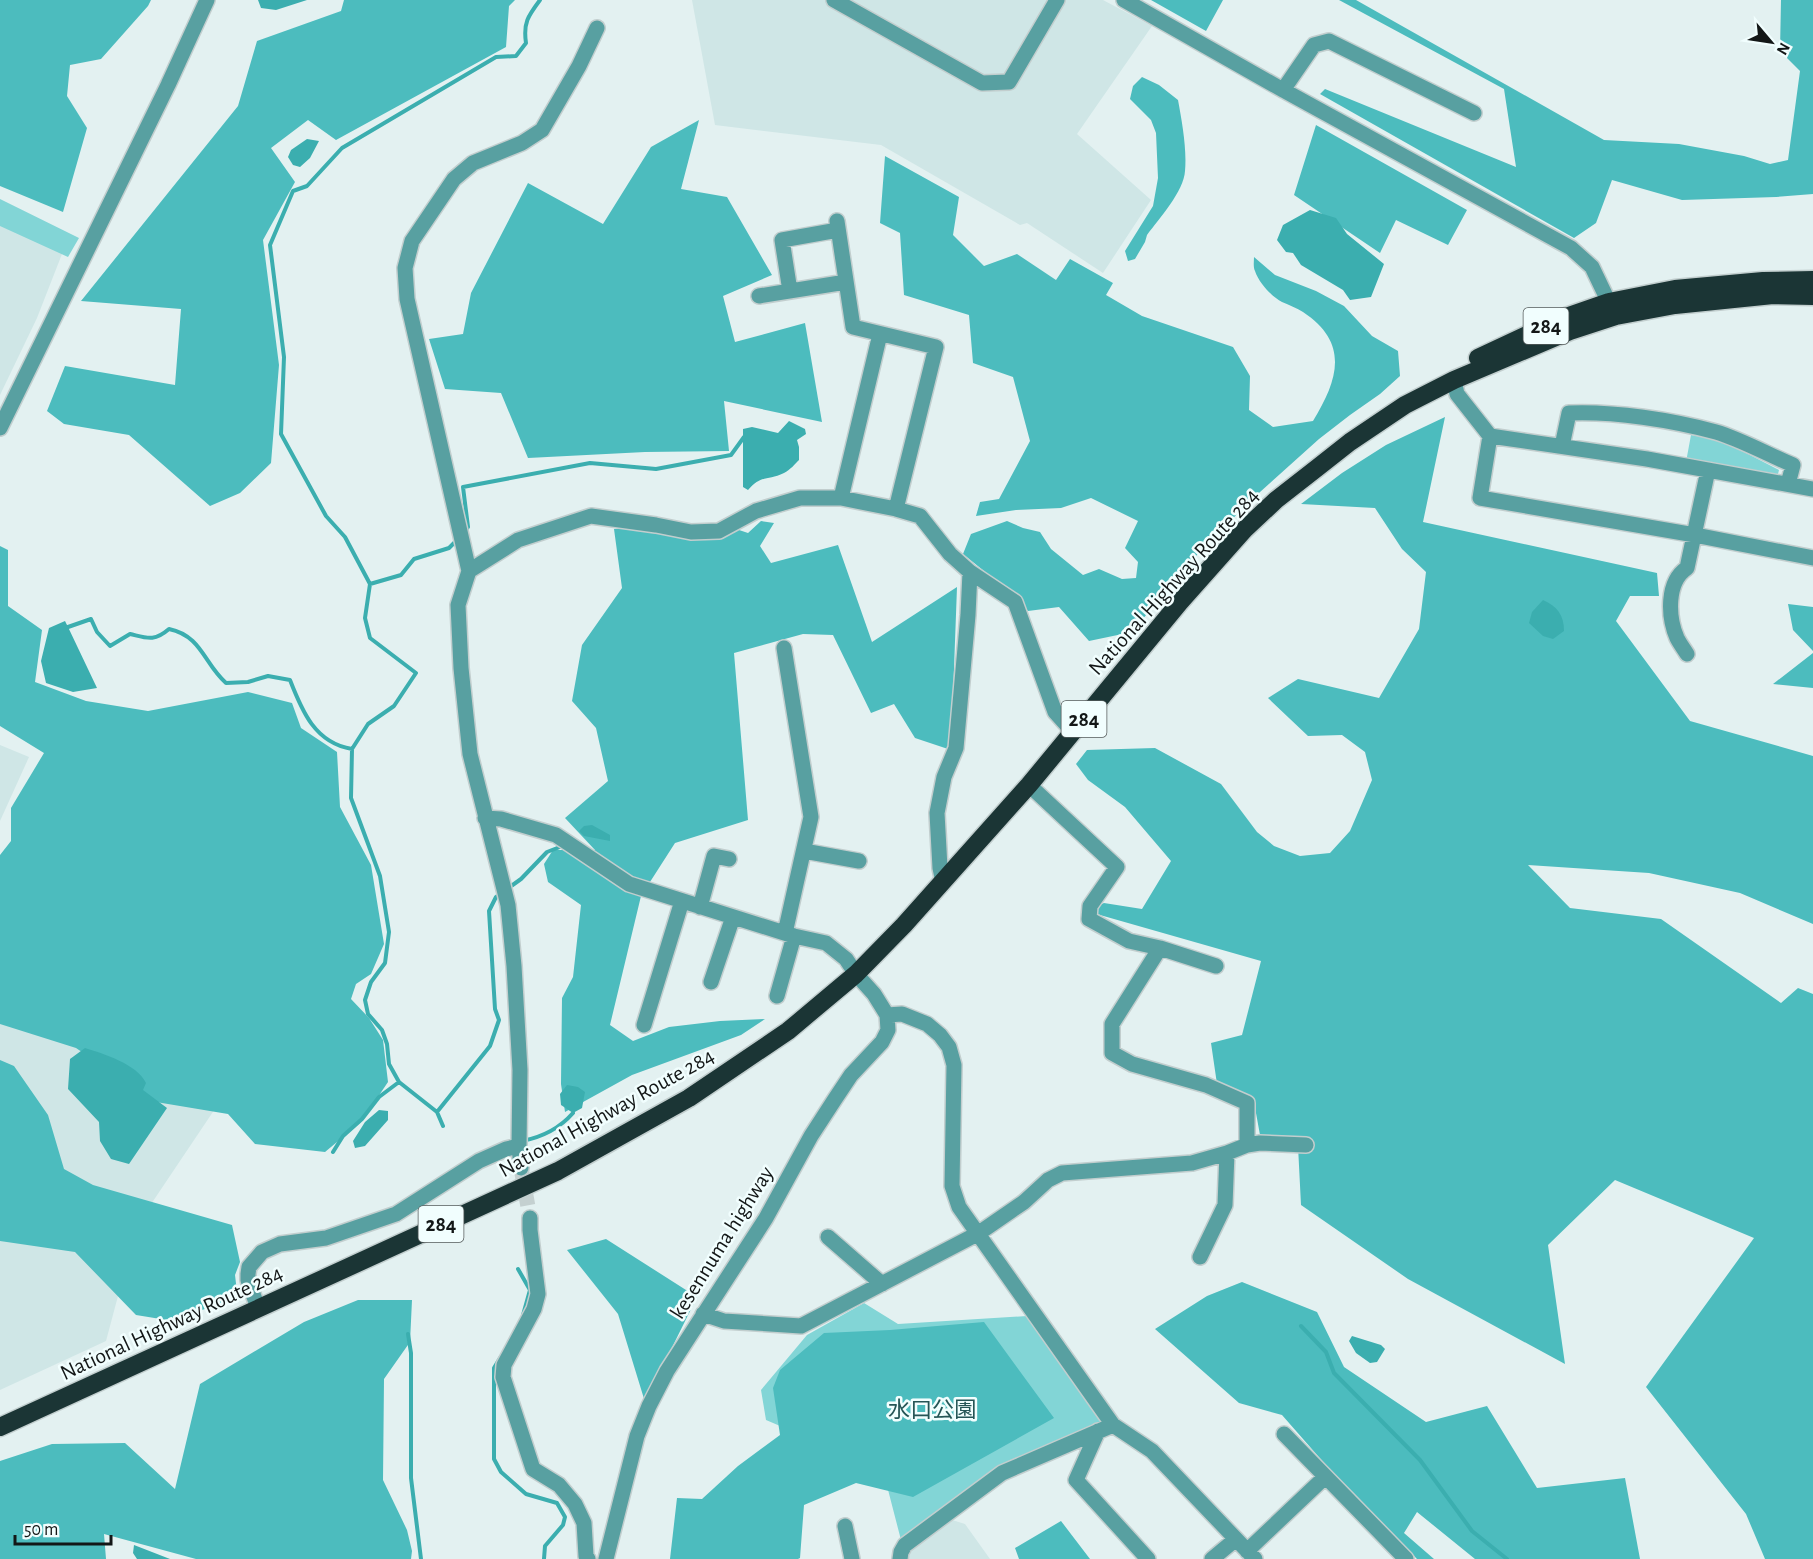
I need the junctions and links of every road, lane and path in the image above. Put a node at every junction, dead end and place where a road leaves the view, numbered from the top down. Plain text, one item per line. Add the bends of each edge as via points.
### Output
1 (207, 0) edge
2 (834, 0) edge
3 (1057, 0) edge
4 (1124, 0) edge
5 (597, 28) dead end
6 (1283, 90) junction
7 (1474, 113) dead end
8 (1813, 280) edge
9 (846, 282) junction
10 (790, 291) junction
11 (759, 296) dead end
12 (1813, 296) edge
13 (1612, 309) junction
14 (880, 334) junction
15 (1454, 380) junction
16 (0, 429) edge
17 (1490, 436) junction
18 (1562, 447) junction
19 (1317, 468) junction
20 (1708, 470) junction
21 (1788, 484) junction
22 (1813, 489) edge
23 (841, 498) junction
24 (896, 509) junction
25 (1695, 535) junction
26 (1813, 558) edge
27 (469, 571) junction
28 (970, 572) junction
29 (784, 648) dead end
30 (1687, 654) dead end
31 (1073, 732) junction
32 (1029, 785) junction
33 (485, 818) junction
34 (804, 850) junction
35 (729, 859) dead end
36 (859, 861) dead end
37 (943, 882) junction
38 (682, 901) junction
39 (700, 906) junction
40 (733, 917) junction
41 (790, 935) junction
42 (1160, 948) junction
43 (1216, 966) dead end
44 (856, 974) junction
45 (711, 982) dead end
46 (777, 996) dead end
47 (887, 1015) junction
48 (644, 1024) dead end
49 (1247, 1145) junction
50 (1306, 1145) dead end
51 (519, 1146) junction
52 (1227, 1153) junction
53 (521, 1168) tunnel mouth
54 (530, 1218) tunnel mouth
55 (979, 1233) junction
56 (828, 1237) dead end
57 (1200, 1257) dead end
58 (882, 1284) junction
59 (258, 1308) junction
60 (703, 1314) junction
61 (0, 1427) edge
62 (1105, 1428) junction
63 (1284, 1434) dead end
64 (1325, 1477) junction
65 (845, 1526) dead end
66 (1236, 1539) junction
67 (1251, 1555) edge
68 (588, 1559) edge
69 (606, 1559) edge
70 (852, 1559) edge
71 (900, 1559) edge
72 (1148, 1559) edge
73 (1212, 1559) edge
74 (1406, 1559) edge

1 - 16 street
2 - 3 street via 982,83 1009,82
4 - 6 street
5 - 27 street via 542,130 522,143 473,163 454,179 412,241 405,268 406,299
6 - 7 street via 1314,45 1329,41
6 - 13 street via 1571,248 1592,267
8 - 13 highway, National Highway Route 284 / 284 via 1675,289
9 - 10 street
9 - 10 street via 837,225 782,240
9 - 14 street via 853,327
10 - 11 street
12 - 13 highway, National Highway Route 284 / 284 via 1773,295
13 - 15 highway, National Highway Route 284 / 284
13 - 19 highway, National Highway Route 284 / 284 via 1563,318 1399,398 1340,442
14 - 23 street
14 - 24 street via 936,347
15 - 17 street via 1457,394
15 - 19 highway, National Highway Route 284 / 284 via 1406,405
17 - 18 street
17 - 25 street via 1480,498
18 - 20 street
18 - 21 street via 1569,413 1662,420 1718,433 1793,465
19 - 31 highway, National Highway Route 284 / 284 via 1244,530
20 - 21 street
20 - 25 street
21 - 22 street
23 - 24 street
23 - 27 street via 800,498 756,511 718,531 691,532 591,516 518,540
24 - 28 street via 920,516
25 - 26 street
25 - 30 street via 1687,568 1672,588 1671,602 1677,637
27 - 33 street via 458,605 461,668 470,754
28 - 31 street via 1015,602 1055,712
28 - 37 street via 956,747 944,777 937,813
29 - 34 street via 812,817
31 - 32 highway, National Highway Route 284 / 284
32 - 37 highway, National Highway Route 284 / 284
32 - 42 street via 1118,867 1090,906 1089,919 1129,941
33 - 38 street via 556,835 629,884
33 - 51 street via 508,905 520,1070
34 - 36 street
34 - 41 street
35 - 39 street via 714,856
37 - 44 highway, National Highway Route 284 / 284
38 - 39 street
38 - 48 street
39 - 40 street
40 - 41 street
40 - 45 street
41 - 44 street via 826,943 846,958
41 - 46 street
42 - 43 street
42 - 49 street via 1112,1024 1112,1053 1132,1064 1206,1085 1247,1103
44 - 47 street
44 - 59 highway, National Highway Route 284 / 284 via 788,1031 689,1098 627,1133 558,1171
47 - 55 street via 902,1014 927,1024 949,1047 954,1065 952,1186 959,1207
47 - 60 street, kesennuma highway via 888,1030 882,1042 850,1075 766,1218
49 - 50 street
49 - 52 street
51 - 53 street
51 - 59 street via 479,1161 396,1214 326,1238 280,1244 262,1252 248,1274
52 - 55 street via 1192,1163 1062,1173
52 - 57 street via 1225,1205
54 - 68 street via 538,1294 504,1365 503,1377 533,1469 559,1485 574,1504 584,1523
55 - 58 street
55 - 62 street
56 - 58 street
58 - 60 street via 801,1326 724,1322
59 - 61 highway, National Highway Route 284 / 284
60 - 69 street, kesennuma highway via 667,1371 637,1436
62 - 66 street via 1152,1451
62 - 71 street via 1002,1473 905,1545
62 - 72 street via 1076,1480
63 - 64 street
64 - 67 street
64 - 74 street
65 - 70 street
66 - 67 street
66 - 73 street

